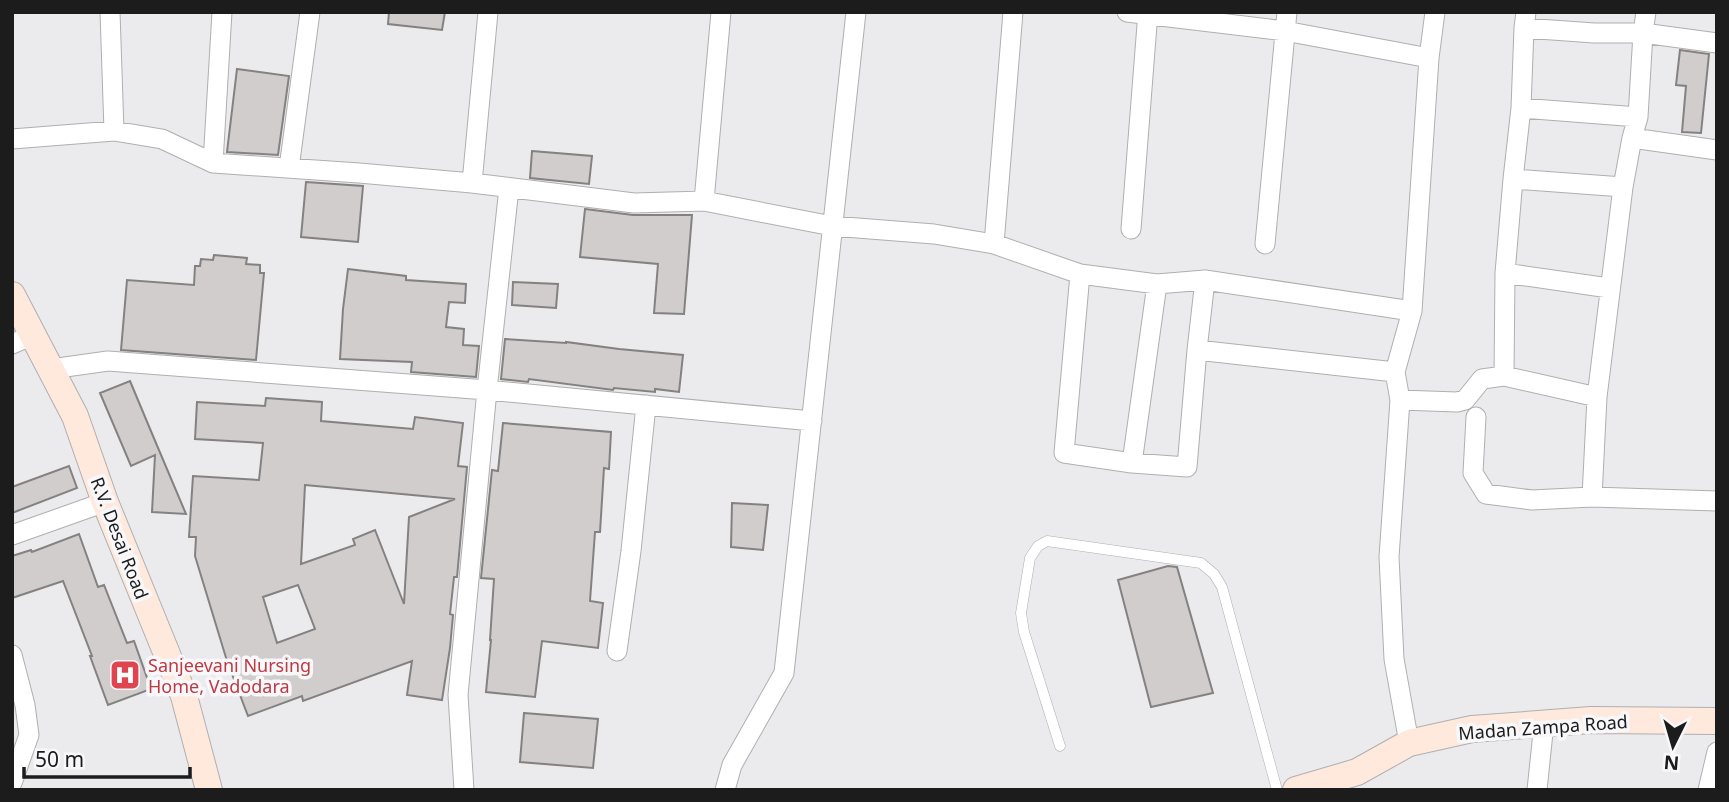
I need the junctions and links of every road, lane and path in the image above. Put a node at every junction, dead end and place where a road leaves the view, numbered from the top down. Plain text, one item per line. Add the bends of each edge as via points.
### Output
1 (110, 12) edge
2 (222, 12) edge
3 (310, 12) edge
4 (488, 12) edge
5 (721, 12) edge
6 (856, 12) edge
7 (1013, 12) edge
8 (1127, 12) edge
9 (1435, 12) edge
10 (1646, 12) edge
11 (1148, 13) edge
12 (1525, 20) edge
13 (1286, 22) edge
14 (1643, 33) junction
15 (1717, 43) edge
16 (1429, 58) junction
17 (1521, 108) junction
18 (1638, 117) junction
19 (114, 131) junction
20 (1632, 138) junction
21 (12, 139) edge
22 (1717, 150) edge
23 (213, 163) junction
24 (289, 169) junction
25 (1513, 179) junction
26 (472, 183) junction
27 (1623, 187) junction
28 (509, 188) junction
29 (704, 201) junction
30 (832, 226) junction
31 (1131, 229) dead end
32 (994, 244) junction
33 (1265, 244) dead end
34 (1505, 273) junction
35 (1080, 274) junction
36 (1205, 280) junction
37 (1157, 284) junction
38 (1609, 288) junction
39 (12, 295) edge
40 (1412, 311) junction
41 (23, 340) edge
42 (1197, 350) junction
43 (51, 369) junction
44 (1395, 372) junction
45 (1504, 376) junction
46 (487, 390) junction
47 (1597, 397) junction
48 (1401, 400) junction
49 (646, 405) junction
50 (1476, 417) dead end
51 (812, 421) junction
52 (1132, 463) junction
53 (1592, 497) junction
54 (1717, 501) edge
55 (105, 502) junction
56 (12, 535) edge
57 (617, 651) dead end
58 (12, 655) edge
59 (1717, 721) edge
60 (1544, 723) junction
61 (1409, 743) junction
62 (1059, 746) dead end
63 (1717, 752) edge
64 (1356, 781) edge
65 (12, 783) edge
66 (209, 790) edge
67 (464, 790) edge
68 (725, 790) edge
69 (1277, 790) edge
70 (1296, 790) edge
71 (1537, 790) edge
72 (1709, 790) edge

1 - 19 street
2 - 23 street
3 - 24 street
4 - 26 street
5 - 29 street
6 - 30 street
7 - 32 street
8 - 11 street
9 - 16 street
10 - 14 street
11 - 13 street
11 - 31 street
12 - 14 street via 1594,33
12 - 17 street
13 - 16 street
13 - 33 street
14 - 15 street
14 - 18 street
16 - 40 street
17 - 18 street
17 - 25 street
18 - 20 street
19 - 21 street
19 - 23 street via 162,139
20 - 22 street
20 - 27 street
23 - 24 street
24 - 26 street
25 - 27 street
25 - 34 street
26 - 28 street
27 - 38 street
28 - 29 street via 634,203
28 - 46 street
29 - 30 street
30 - 32 street
30 - 51 street
32 - 35 street
34 - 38 street
34 - 45 street
35 - 37 street
35 - 52 street via 1064,453
36 - 37 street
36 - 40 street
36 - 42 street
37 - 52 street
38 - 47 street
39 - 41 street, R.V. Desai Road
40 - 44 street
41 - 43 street, R.V. Desai Road
42 - 44 street
42 - 52 street via 1187,467
43 - 46 street via 108,361
43 - 55 street, R.V. Desai Road via 75,416
44 - 48 street
45 - 47 street
45 - 48 street via 1482,379 1465,400 1457,402
46 - 49 street
46 - 67 street via 458,695
47 - 53 street
48 - 61 street via 1389,556 1394,659
49 - 51 street
49 - 57 street
50 - 53 street via 1473,473 1486,494 1532,500
51 - 68 street via 784,673 732,765
53 - 54 street
55 - 56 street
55 - 66 street, R.V. Desai Road via 184,696
58 - 65 street via 29,735
59 - 60 street, Madan Zampa Road
60 - 61 street, Madan Zampa Road via 1472,729
60 - 71 street
61 - 64 street, Madan Zampa Road
62 - 69 lane via 1021,613 1030,558 1038,546 1046,541 1201,563 1222,587
63 - 72 street
64 - 70 street, Madan Zampa Road

